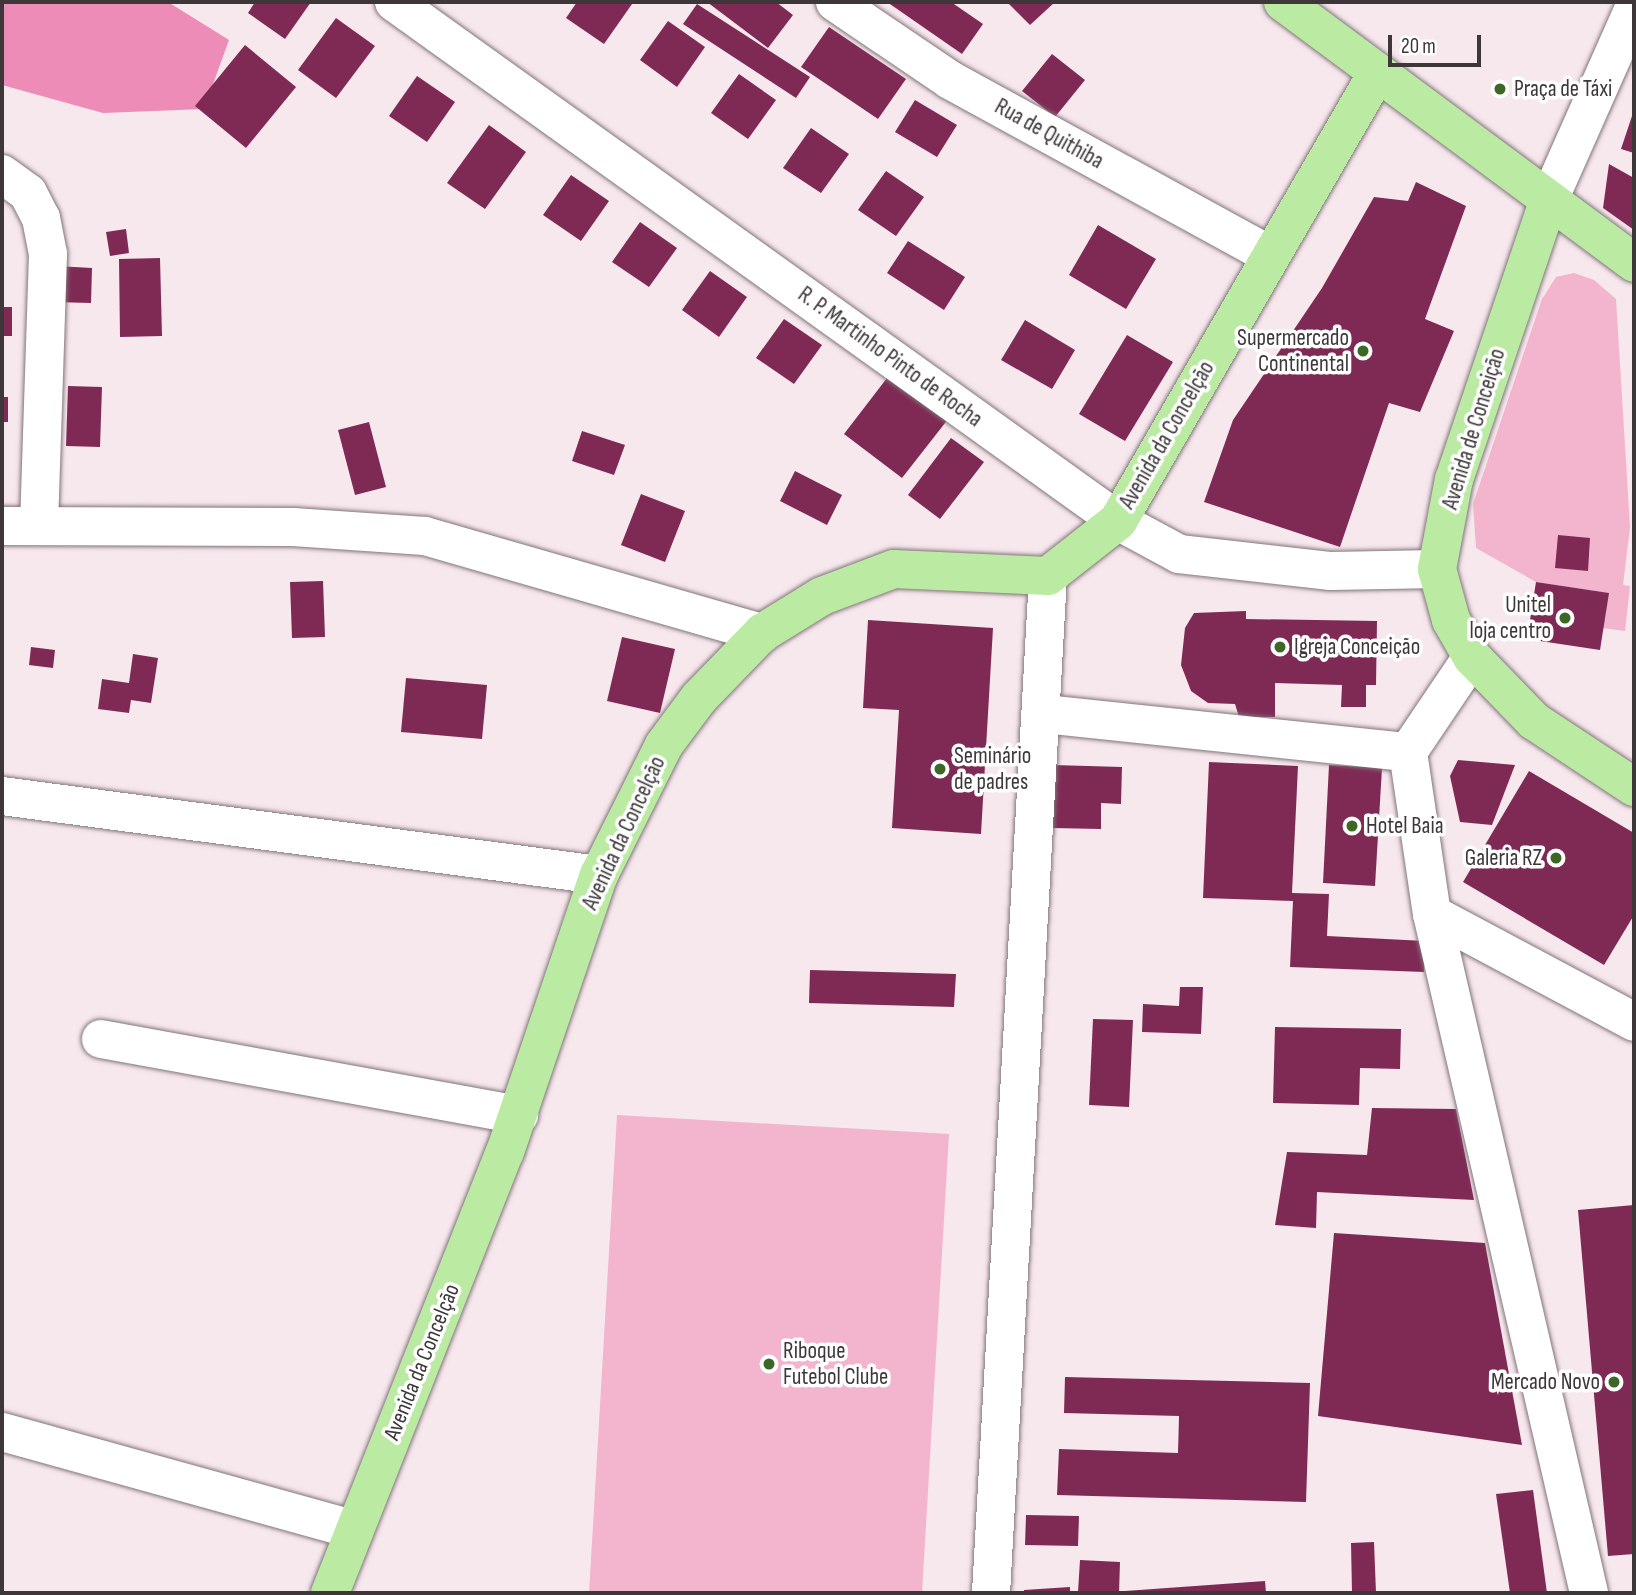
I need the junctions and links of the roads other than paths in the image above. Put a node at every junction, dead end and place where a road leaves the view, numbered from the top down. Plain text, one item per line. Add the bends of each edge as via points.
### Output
1 (394, 2) edge
2 (835, 2) edge
3 (1283, 2) edge
4 (1634, 8) edge
5 (1377, 75) junction
6 (2, 174) edge
7 (1548, 202) junction
8 (1269, 255) junction
9 (1634, 263) edge
10 (1118, 521) junction
11 (20, 526) edge
12 (1437, 569) junction
13 (1048, 576) junction
14 (762, 633) junction
15 (1472, 657) junction
16 (1044, 714) junction
17 (1408, 752) junction
18 (1634, 787) edge
19 (2, 796) edge
20 (599, 875) junction
21 (1432, 914) junction
22 (1634, 1022) edge
23 (101, 1038) dead end
24 (519, 1115) junction
25 (2, 1432) edge
26 (355, 1530) junction
27 (330, 1593) edge
28 (991, 1593) edge
29 (1588, 1593) edge

1 - 10 street, R. P. Martinho Pinto de Rocha
2 - 8 street, Rua de Quithiba via 950,79
3 - 5 main road
4 - 7 street
5 - 7 main road
5 - 8 main road, Avenida da Concelção
6 - 11 street via 28,193 41,218 48,254
7 - 9 main road
7 - 12 main road, Avenida de Conceição via 1454,479
8 - 10 main road, Avenida da Concelção
10 - 12 street, R. P. Martinho Pinto de Rocha via 1179,554 1331,571
10 - 13 main road, Avenida da Concelção
11 - 14 street via 293,527 425,536
12 - 15 main road, Avenida de Conceição via 1451,620
13 - 14 main road, Avenida da Concelção via 894,569 822,596
13 - 16 street
14 - 20 main road, Avenida da Concelção via 699,698 664,745
15 - 17 street
15 - 18 main road, Avenida de Conceição via 1534,721
16 - 17 street
16 - 28 street
17 - 21 street
19 - 20 street
20 - 24 main road, Avenida da Concelção
21 - 22 street
21 - 29 street
23 - 24 street
24 - 26 main road, Avenida da Concelção
25 - 26 street
26 - 27 main road, Avenida da Concelção

